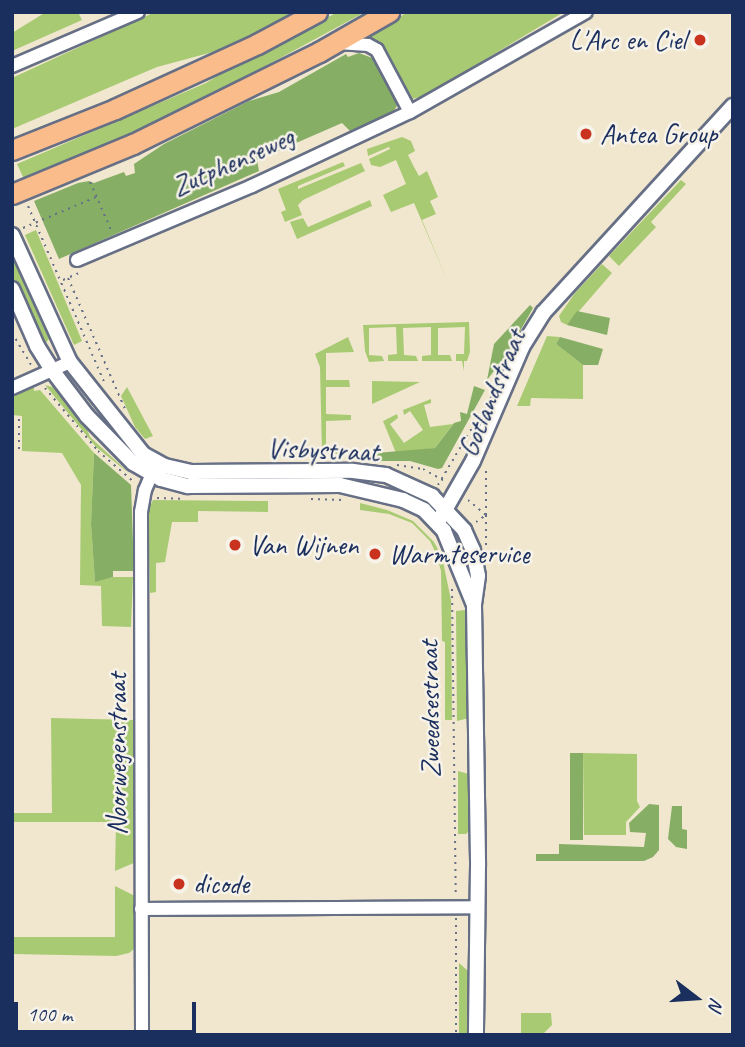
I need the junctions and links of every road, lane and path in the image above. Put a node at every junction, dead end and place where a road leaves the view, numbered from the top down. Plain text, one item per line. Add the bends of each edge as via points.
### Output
1 (138, 12) edge
2 (317, 12) edge
3 (389, 12) edge
4 (586, 12) edge
5 (327, 47) junction
6 (12, 66) edge
7 (733, 106) edge
8 (410, 112) junction
9 (733, 113) edge
10 (705, 138) junction
11 (12, 150) edge
12 (90, 181) dead end
13 (17, 192) edge
14 (96, 197) junction
15 (35, 222) junction
16 (18, 231) edge
17 (118, 244) junction
18 (77, 260) dead end
19 (62, 281) junction
20 (12, 289) edge
21 (12, 333) edge
22 (86, 343) dead end
23 (70, 362) junction
24 (52, 370) junction
25 (37, 376) junction
26 (12, 388) edge
27 (125, 409) dead end
28 (12, 419) edge
29 (474, 425) dead end
30 (19, 454) dead end
31 (486, 466) dead end
32 (154, 469) junction
33 (145, 491) junction
34 (432, 496) junction
35 (181, 499) dead end
36 (299, 499) dead end
37 (353, 501) dead end
38 (447, 510) junction
39 (486, 514) dead end
40 (437, 522) junction
41 (451, 580) dead end
42 (474, 606) junction
43 (456, 907) junction
44 (477, 907) junction
45 (141, 909) junction
46 (142, 1035) edge
47 (457, 1035) edge
48 (475, 1035) edge

1 - 6 street
2 - 11 main road via 221,61
3 - 5 main road, Zutphenseweg
4 - 8 street, Zutphenseweg
5 - 8 street via 359,43 377,50
5 - 13 main road, Zutphenseweg via 133,144
7 - 10 street, Gotlandstraat
8 - 17 street, Zutphenseweg
9 - 10 street, Gotlandstraat
10 - 38 street, Gotlandstraat via 537,321
12 - 14 path
13 - 15 path
14 - 15 path
14 - 17 path
15 - 16 path
15 - 19 path
16 - 23 street
17 - 18 street, Zutphenseweg
19 - 22 path
19 - 27 path via 68,278
20 - 24 street
21 - 25 path
23 - 24 street
23 - 32 street
24 - 25 street
24 - 32 street via 102,433 133,463
25 - 26 street
28 - 30 path via 19,419
29 - 34 path, Gotlandstraat
31 - 39 path, Gotlandstraat
32 - 33 street, Noorwegenstraat
32 - 34 street, Visbystraat via 376,473 405,481
32 - 40 street, Visbystraat via 188,486 360,488 403,500
33 - 35 path via 156,498
33 - 45 street, Noorwegenstraat via 141,512
34 - 38 street, Visbystraat
36 - 37 path, Visbystraat
38 - 40 street, Gotlandstraat
38 - 42 street, Visbystraat via 464,530 477,564
40 - 42 street, Visbystraat via 449,539
41 - 43 path, Zweedsestraat
42 - 44 street, Zweedsestraat
43 - 44 street
43 - 45 street
43 - 47 path, Zweedsestraat
44 - 48 street, Zweedsestraat
45 - 46 street, Noorwegenstraat

